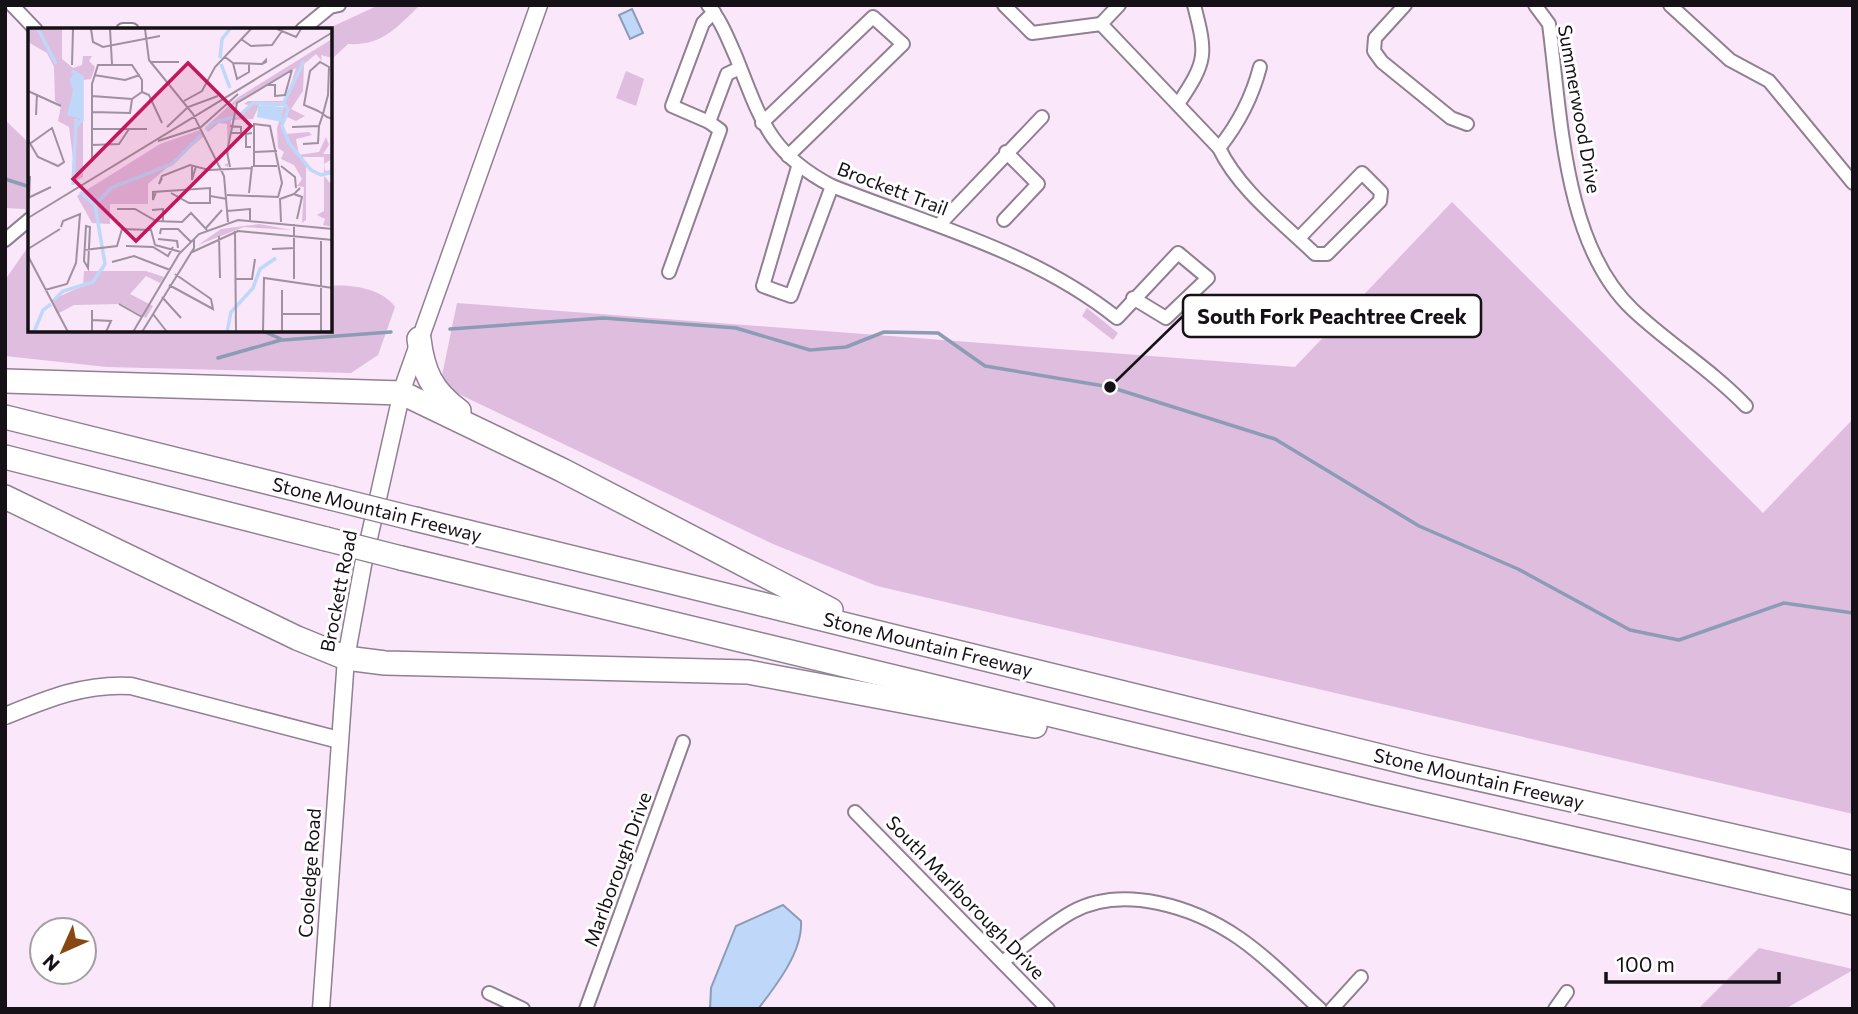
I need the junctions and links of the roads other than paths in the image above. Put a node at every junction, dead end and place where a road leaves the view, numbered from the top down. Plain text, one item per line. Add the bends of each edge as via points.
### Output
1 (12, 5) edge
2 (339, 5) edge
3 (539, 5) edge
4 (1004, 5) edge
5 (1119, 5) edge
6 (1194, 5) edge
7 (1405, 5) edge
8 (1535, 5) edge
9 (1670, 5) edge
10 (711, 9) edge
11 (1101, 23) junction
12 (34, 28) edge
13 (304, 28) edge
14 (1260, 67) dead end
15 (740, 68) junction
16 (1178, 104) junction
17 (1042, 117) dead end
18 (709, 122) junction
19 (762, 123) junction
20 (1467, 124) dead end
21 (1219, 148) junction
22 (1006, 152) junction
23 (788, 156) junction
24 (798, 167) junction
25 (1853, 183) edge
26 (832, 186) junction
27 (1004, 220) dead end
28 (28, 221) edge
29 (939, 225) junction
30 (1298, 238) junction
31 (5, 240) edge
32 (669, 272) dead end
33 (1133, 298) junction
34 (419, 339) junction
35 (5, 380) edge
36 (402, 393) junction
37 (1746, 406) dead end
38 (5, 417) edge
39 (502, 440) junction
40 (5, 457) edge
41 (5, 497) edge
42 (868, 629) junction
43 (346, 658) junction
44 (5, 716) edge
45 (339, 740) junction
46 (683, 742) dead end
47 (1375, 793) junction
48 (855, 812) dead end
49 (1853, 863) edge
50 (1853, 903) edge
51 (1002, 962) junction
52 (1361, 977) dead end
53 (1567, 992) dead end
54 (489, 993) dead end
55 (321, 1009) edge
56 (523, 1009) edge
57 (586, 1009) edge
58 (1048, 1009) edge
59 (1320, 1009) edge
60 (1332, 1009) edge
61 (1556, 1009) edge

1 - 12 street
2 - 13 street
3 - 34 street, Brockett Road
4 - 11 street via 1032,33
5 - 11 street
6 - 16 street via 1205,47 1199,74
7 - 20 street via 1375,38 1374,51 1451,118
8 - 37 street, Summerwood Drive via 1549,24 1572,189 1598,265 1631,308
9 - 25 street via 1730,60 1769,81
10 - 15 street, Brockett Trail
10 - 18 street via 672,106
11 - 16 street
14 - 21 street via 1237,126
15 - 18 street via 727,74
15 - 19 street, Brockett Trail
16 - 21 street
17 - 22 street
18 - 32 street via 720,130
19 - 23 street, Brockett Trail
19 - 23 street via 873,17 903,44
21 - 30 street via 1229,169
22 - 27 street via 1038,184
22 - 29 street
23 - 24 street, Brockett Trail
24 - 26 street, Brockett Trail
24 - 26 street via 763,286 791,296
26 - 29 street, Brockett Trail
28 - 31 street
29 - 33 street, Brockett Trail via 1033,264 1082,291 1117,318
30 - 30 street via 1362,173 1381,192 1380,201 1327,254 1315,254
33 - 33 street, Brockett Trail via 1166,318 1208,278 1178,253
34 - 36 street, Brockett Road
34 - 39 highway via 422,364 436,391
35 - 36 highway
36 - 39 highway
36 - 43 street, Brockett Road
38 - 42 highway, Stone Mountain Freeway, bridge
39 - 42 highway
40 - 47 highway, Stone Mountain Freeway, bridge via 326,540
41 - 43 highway
42 - 49 highway, Stone Mountain Freeway via 1420,766
43 - 45 street, Brockett Road
43 - 47 highway via 775,675
44 - 45 street via 69,691 109,684
45 - 55 street, Cooledge Road
46 - 57 street, Marlborough Drive
47 - 50 highway, Stone Mountain Freeway
48 - 51 street, South Marlborough Drive
51 - 58 street, South Marlborough Drive
51 - 59 street via 1073,911 1128,899 1201,917 1239,938
52 - 60 street
53 - 61 street
54 - 56 street

